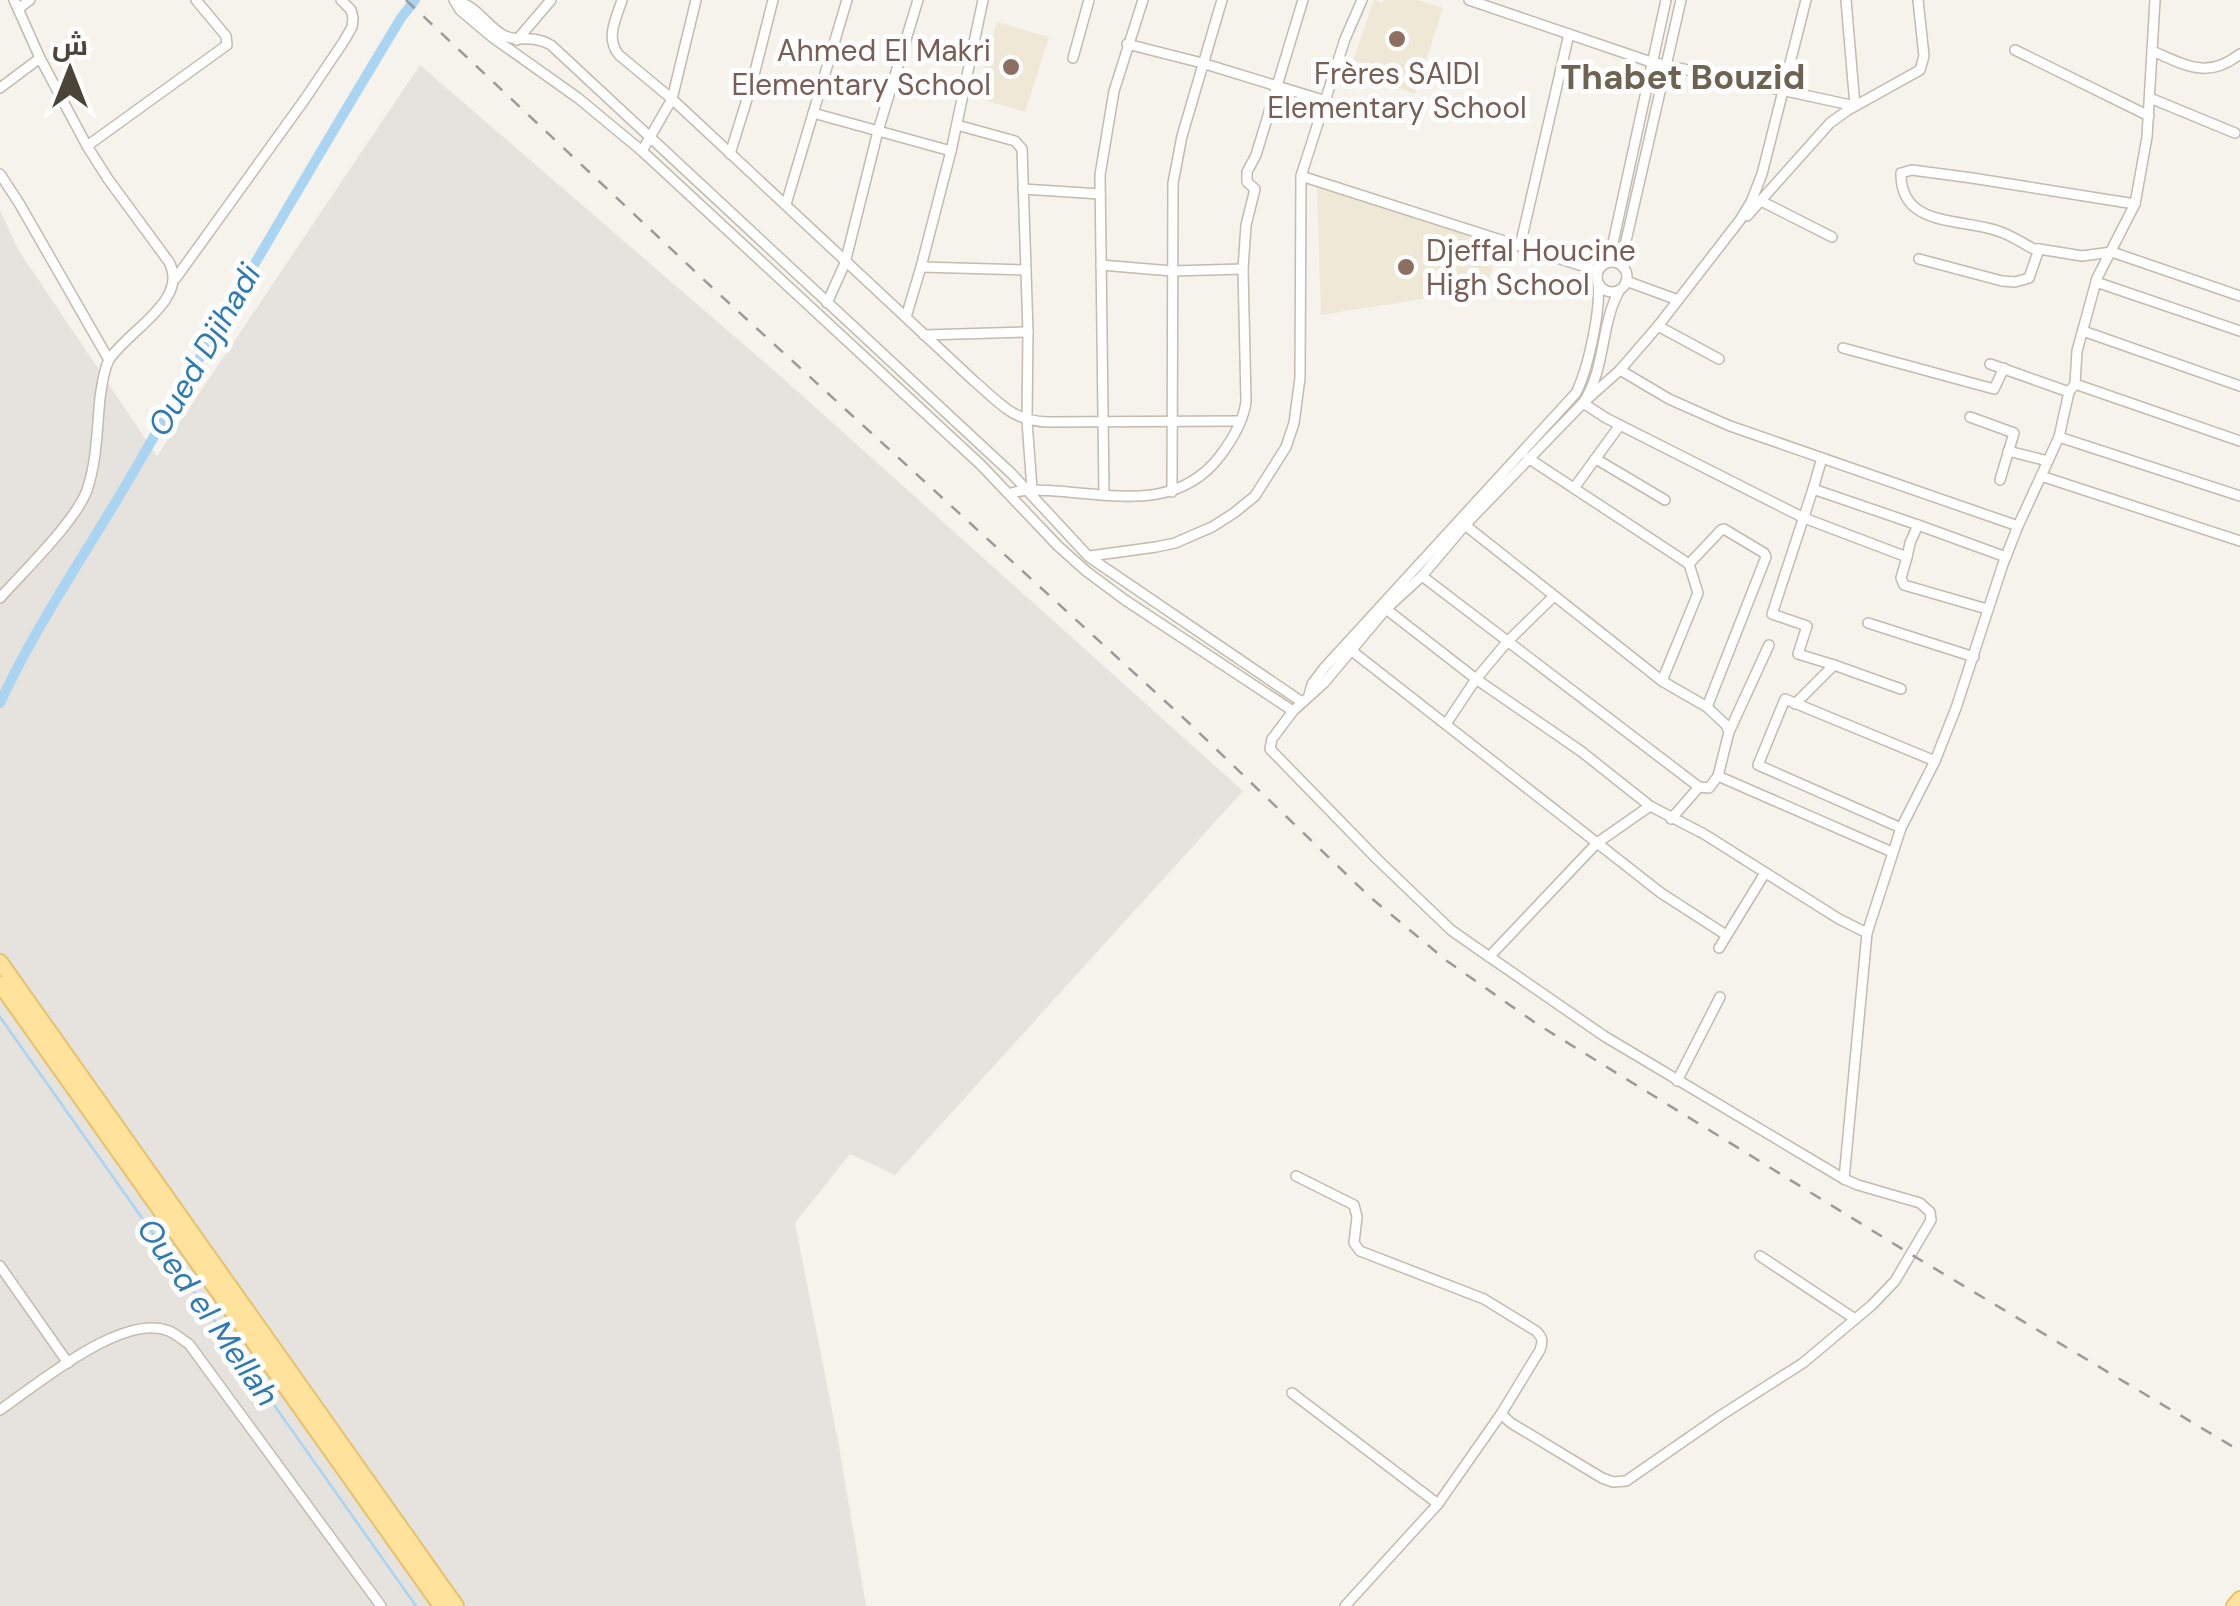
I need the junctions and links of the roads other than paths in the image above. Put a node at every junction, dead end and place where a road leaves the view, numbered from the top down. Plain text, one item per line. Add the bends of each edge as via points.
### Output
1 (30, 0) edge
2 (196, 0) edge
3 (341, 0) edge
4 (455, 0) edge
5 (551, 0) edge
6 (622, 0) edge
7 (696, 0) edge
8 (773, 0) edge
9 (847, 0) edge
10 (918, 0) edge
11 (983, 0) edge
12 (1089, 0) edge
13 (1143, 0) edge
14 (1222, 0) edge
15 (1304, 0) edge
16 (1362, 0) edge
17 (1469, 0) edge
18 (1516, 0) edge
19 (1666, 0) edge
20 (1682, 0) edge
21 (1806, 0) edge
22 (1846, 0) edge
23 (1918, 0) edge
24 (2155, 0) edge
25 (16, 4) edge
26 (1513, 15) junction
27 (1569, 34) junction
28 (518, 38) junction
29 (1127, 44) junction
30 (510, 50) junction
31 (2015, 50) dead end
32 (2152, 51) junction
33 (2240, 54) edge
34 (40, 58) junction
35 (1073, 58) dead end
36 (1652, 62) junction
37 (1202, 64) junction
38 (1667, 66) junction
39 (1277, 85) junction
40 (0, 88) edge
41 (1783, 90) junction
42 (2150, 98) junction
43 (672, 99) junction
44 (1326, 101) junction
45 (1855, 106) junction
46 (813, 113) junction
47 (2149, 116) junction
48 (957, 125) junction
49 (878, 131) junction
50 (2235, 133) dead end
51 (651, 138) junction
52 (87, 146) junction
53 (951, 151) junction
54 (642, 152) junction
55 (730, 154) junction
56 (0, 174) edge
57 (1301, 176) junction
58 (1023, 189) junction
59 (1100, 194) junction
60 (1758, 200) junction
61 (786, 204) junction
62 (2135, 204) junction
63 (1832, 237) dead end
64 (1520, 246) junction
65 (2038, 248) junction
66 (2112, 252) junction
67 (1919, 260) dead end
68 (845, 263) junction
69 (1101, 265) junction
70 (922, 267) junction
71 (1602, 267) junction
72 (1623, 267) junction
73 (1026, 270) junction
74 (1243, 270) junction
75 (1172, 271) junction
76 (175, 280) junction
77 (1626, 281) junction
78 (2096, 282) junction
79 (1598, 284) junction
80 (1619, 290) junction
81 (2240, 296) edge
82 (1678, 300) junction
83 (828, 302) junction
84 (820, 315) junction
85 (906, 317) junction
86 (1658, 326) junction
87 (2082, 331) junction
88 (2240, 331) edge
89 (1028, 332) junction
90 (924, 335) junction
91 (1843, 348) dead end
92 (109, 360) junction
93 (1719, 360) dead end
94 (1990, 364) dead end
95 (2004, 368) junction
96 (1620, 370) junction
97 (2240, 386) edge
98 (2072, 388) junction
99 (1583, 403) junction
100 (1970, 417) dead end
101 (1027, 421) junction
102 (1172, 421) junction
103 (1240, 421) junction
104 (1104, 422) junction
105 (1620, 425) junction
106 (2059, 438) junction
107 (2240, 441) edge
108 (2008, 451) junction
109 (1528, 458) junction
110 (1822, 458) junction
111 (1596, 459) junction
112 (2048, 461) junction
113 (2041, 476) junction
114 (2000, 480) dead end
115 (1574, 488) junction
116 (1813, 489) junction
117 (1029, 490) junction
118 (1172, 492) junction
119 (1010, 494) junction
120 (1104, 494) junction
121 (2240, 496) edge
122 (1665, 500) dead end
123 (1804, 518) junction
124 (1466, 524) junction
125 (1918, 525) junction
126 (2018, 526) junction
127 (2240, 541) edge
128 (1089, 556) junction
129 (1908, 557) junction
130 (2006, 557) junction
131 (1070, 558) junction
132 (1689, 564) junction
133 (1422, 576) junction
134 (1554, 596) junction
135 (0, 598) edge
136 (1386, 609) junction
137 (1987, 609) junction
138 (1868, 622) dead end
139 (1506, 642) junction
140 (1769, 645) dead end
141 (1352, 651) junction
142 (1974, 657) junction
143 (1834, 665) junction
144 (1476, 679) junction
145 (1662, 680) junction
146 (1901, 690) dead end
147 (1305, 698) junction
148 (1795, 704) junction
149 (1707, 707) junction
150 (1294, 711) junction
151 (1446, 724) junction
152 (1728, 732) junction
153 (1935, 761) junction
154 (1718, 776) junction
155 (1698, 787) junction
156 (1650, 806) junction
157 (1671, 818) junction
158 (1901, 828) junction
159 (1597, 843) junction
160 (1892, 852) junction
161 (1765, 873) junction
162 (1867, 932) junction
163 (1726, 936) junction
164 (1718, 948) dead end
165 (1489, 957) junction
166 (0, 962) edge
167 (0, 984) edge
168 (1720, 997) dead end
169 (1676, 1081) junction
170 (1296, 1176) dead end
171 (1844, 1179) junction
172 (1760, 1256) dead end
173 (0, 1266) edge
174 (1855, 1319) junction
175 (68, 1363) junction
176 (1292, 1393) dead end
177 (0, 1410) edge
178 (1501, 1414) junction
179 (1438, 1504) junction
180 (2240, 1599) edge
181 (382, 1606) edge
182 (440, 1606) edge
183 (456, 1606) edge
184 (1345, 1606) edge
185 (2234, 1606) edge

1 - 25 street
2 - 52 street via 227,44
3 - 76 street via 353,18 344,41
4 - 28 street via 504,36
4 - 30 street
5 - 28 street
6 - 43 street via 612,46
7 - 43 street
8 - 55 street
9 - 46 street
10 - 49 street
11 - 48 street
12 - 35 street
13 - 29 street
14 - 37 street
15 - 39 street
16 - 44 street
17 - 26 street
18 - 26 street
19 - 36 street
20 - 38 street
21 - 41 street
22 - 45 street
23 - 45 street via 1920,70
24 - 32 street
25 - 34 street
26 - 27 street
27 - 36 street
27 - 64 street
28 - 30 street
28 - 51 street via 551,45
29 - 37 street
29 - 59 street via 1108,118
30 - 54 street
31 - 47 street
32 - 33 street via 2204,69
32 - 42 street
34 - 40 street
34 - 52 street
36 - 38 street
36 - 71 street
37 - 39 street
37 - 75 street via 1176,161
38 - 41 street
38 - 72 street
39 - 44 street
39 - 74 street via 1247,172 1256,189
41 - 45 street
41 - 60 street
42 - 47 street
42 - 50 street
43 - 51 street
43 - 55 street
44 - 57 street
45 - 60 street via 1824,128
46 - 49 street
46 - 61 street
47 - 62 street
48 - 53 street
48 - 58 street via 1021,145
49 - 53 street
49 - 68 street
51 - 54 street
51 - 83 street
52 - 76 street
53 - 70 street
54 - 84 street
55 - 61 street
56 - 92 street
57 - 64 street
57 - 128 street via 1300,378 1286,448 1255,496 1212,527 1156,548
58 - 59 street
58 - 73 street
59 - 69 street
60 - 63 street
60 - 82 street
61 - 68 street
62 - 65 street via 1901,172 1905,193 1920,212 2000,231
62 - 66 street
64 - 71 street
65 - 66 street via 2082,256
65 - 67 street via 2029,278 2015,282
66 - 78 street
66 - 81 street
68 - 83 street
68 - 85 street
69 - 75 street
69 - 104 street
70 - 73 street
70 - 85 street
71 - 72 street
71 - 79 street
72 - 77 street
73 - 89 street
74 - 75 street
74 - 103 street via 1247,377
75 - 102 street
76 - 92 street
77 - 80 street
77 - 82 street
78 - 87 street
78 - 88 street
79 - 80 street via 1607,292
79 - 147 street via 1598,314 1576,393 1325,667
80 - 99 street via 1595,383
82 - 86 street
83 - 84 street
83 - 117 street
84 - 119 street
85 - 90 street
86 - 93 street
86 - 96 street
87 - 97 street
87 - 98 street
89 - 90 street
89 - 101 street
90 - 101 street
91 - 95 street via 1994,389
92 - 135 street via 86,492
94 - 95 street
95 - 98 street
96 - 99 street
96 - 110 street via 1730,426
98 - 106 street
98 - 107 street
99 - 105 street
99 - 109 street
100 - 108 street via 2014,433
101 - 104 street
101 - 117 street
102 - 103 street
102 - 104 street
102 - 118 street
103 - 118 street via 1206,472
104 - 120 street
105 - 111 street
105 - 123 street
106 - 112 street
106 - 121 street
108 - 112 street
108 - 114 street
109 - 115 street
109 - 124 street
110 - 116 street
110 - 126 street
111 - 115 street
111 - 122 street
112 - 113 street
113 - 126 street
113 - 127 street
115 - 132 street
116 - 123 street
116 - 125 street
117 - 119 street
117 - 120 street
117 - 128 street
118 - 120 street
119 - 131 street
123 - 129 street
123 - 143 street via 1772,614 1807,626 1798,654
124 - 133 street
124 - 134 street
125 - 129 street
125 - 130 street
126 - 130 street
128 - 131 street
128 - 147 street
129 - 137 street via 1904,585
130 - 137 street
131 - 150 street
132 - 145 street via 1698,593
132 - 149 street via 1722,529 1766,557
133 - 136 street
133 - 139 street
134 - 139 street
134 - 145 street
136 - 141 street
136 - 144 street
137 - 142 street
138 - 142 street
139 - 144 street
139 - 155 street
140 - 152 street
141 - 147 street
141 - 151 street
142 - 153 street
143 - 146 street
143 - 148 street
144 - 151 street
144 - 156 street
145 - 149 street
147 - 150 street
148 - 153 street
148 - 158 street via 1785,700 1758,764
149 - 152 street
150 - 165 street via 1271,752 1452,930
151 - 159 street
152 - 154 street
153 - 158 street
154 - 155 street via 1709,788
154 - 160 street
155 - 157 street
156 - 157 street
156 - 159 street
157 - 161 street
158 - 160 street
159 - 163 street
159 - 165 street
160 - 162 street
161 - 162 street
161 - 163 street
162 - 171 street
163 - 164 street
165 - 169 street
166 - 183 main road
167 - 182 main road
168 - 169 street
169 - 171 street
170 - 178 street via 1354,1205 1354,1243 1360,1250 1484,1299 1542,1337
171 - 174 street via 1930,1212 1887,1291
172 - 174 street
173 - 175 street
174 - 178 street via 1803,1363 1626,1481 1602,1478
175 - 177 street
175 - 181 street via 132,1329 168,1331 189,1344
176 - 179 street
178 - 179 street
179 - 184 street
180 - 185 main road

